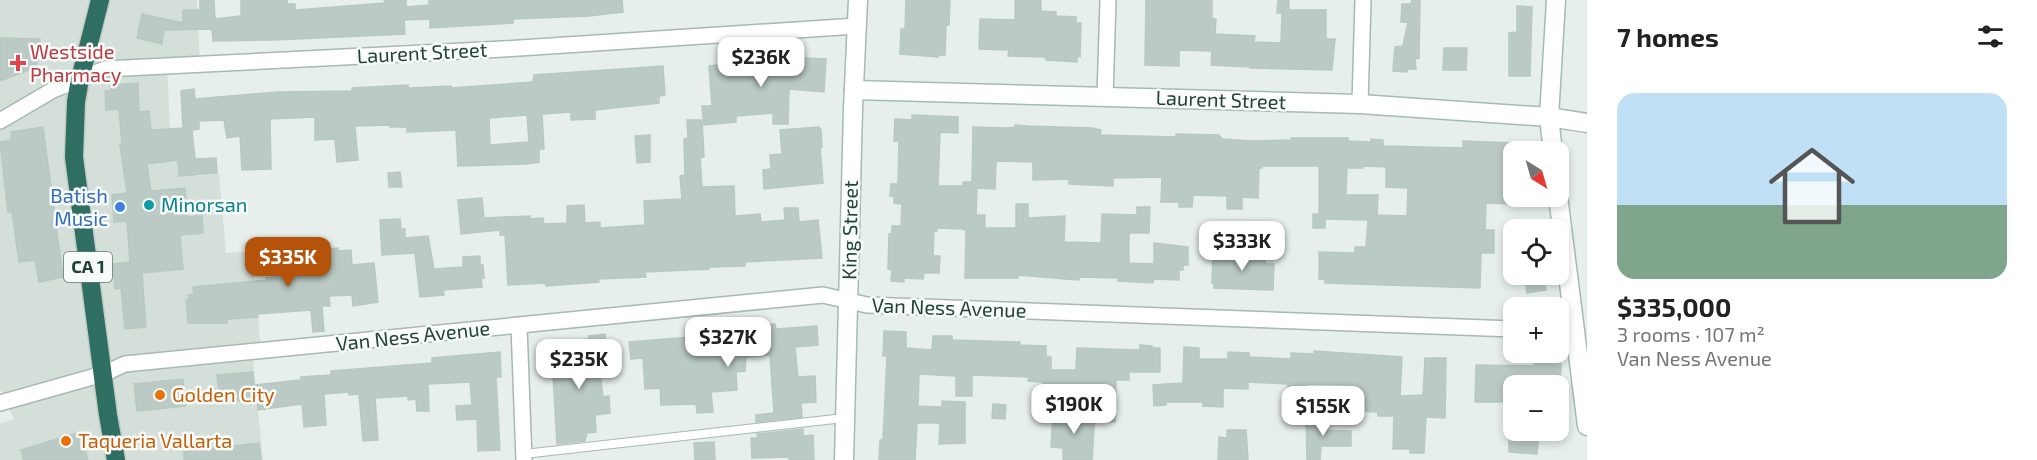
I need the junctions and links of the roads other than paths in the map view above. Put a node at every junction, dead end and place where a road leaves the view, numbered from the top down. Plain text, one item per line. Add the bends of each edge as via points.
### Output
1 (100, 0) edge
2 (858, 0) edge
3 (1108, 0) edge
4 (1363, 0) edge
5 (1556, 0) edge
6 (857, 26) junction
7 (80, 78) junction
8 (854, 90) junction
9 (1105, 97) junction
10 (1360, 104) junction
11 (1549, 117) junction
12 (0, 121) edge
13 (1587, 123) edge
14 (1552, 141) edge
15 (1559, 207) edge
16 (1565, 297) edge
17 (849, 300) junction
18 (519, 326) junction
19 (1503, 329) edge
20 (1569, 340) edge
21 (103, 374) junction
22 (0, 403) edge
23 (845, 418) junction
24 (1587, 426) edge
25 (524, 457) edge
26 (116, 460) edge
27 (844, 460) edge

1 - 7 highway, CA 1
2 - 6 street, King Street
3 - 9 street
4 - 10 street
5 - 11 street
6 - 7 street, Laurent Street via 109,69
6 - 8 street, King Street
7 - 12 street, Laurent Street
7 - 21 highway, CA 1 via 74,157
8 - 9 street, Laurent Street
8 - 17 street, King Street
9 - 10 street, Laurent Street
10 - 11 street, Laurent Street
11 - 13 street, Laurent Street
11 - 14 street
15 - 16 street
17 - 18 street, Van Ness Avenue via 823,294
17 - 19 street, Van Ness Avenue via 867,305
17 - 23 street, King Street
18 - 21 street, Van Ness Avenue via 125,364
18 - 25 street
20 - 24 street
21 - 22 street, Van Ness Avenue
21 - 26 highway, CA 1
23 - 25 lane
23 - 27 street, King Street

